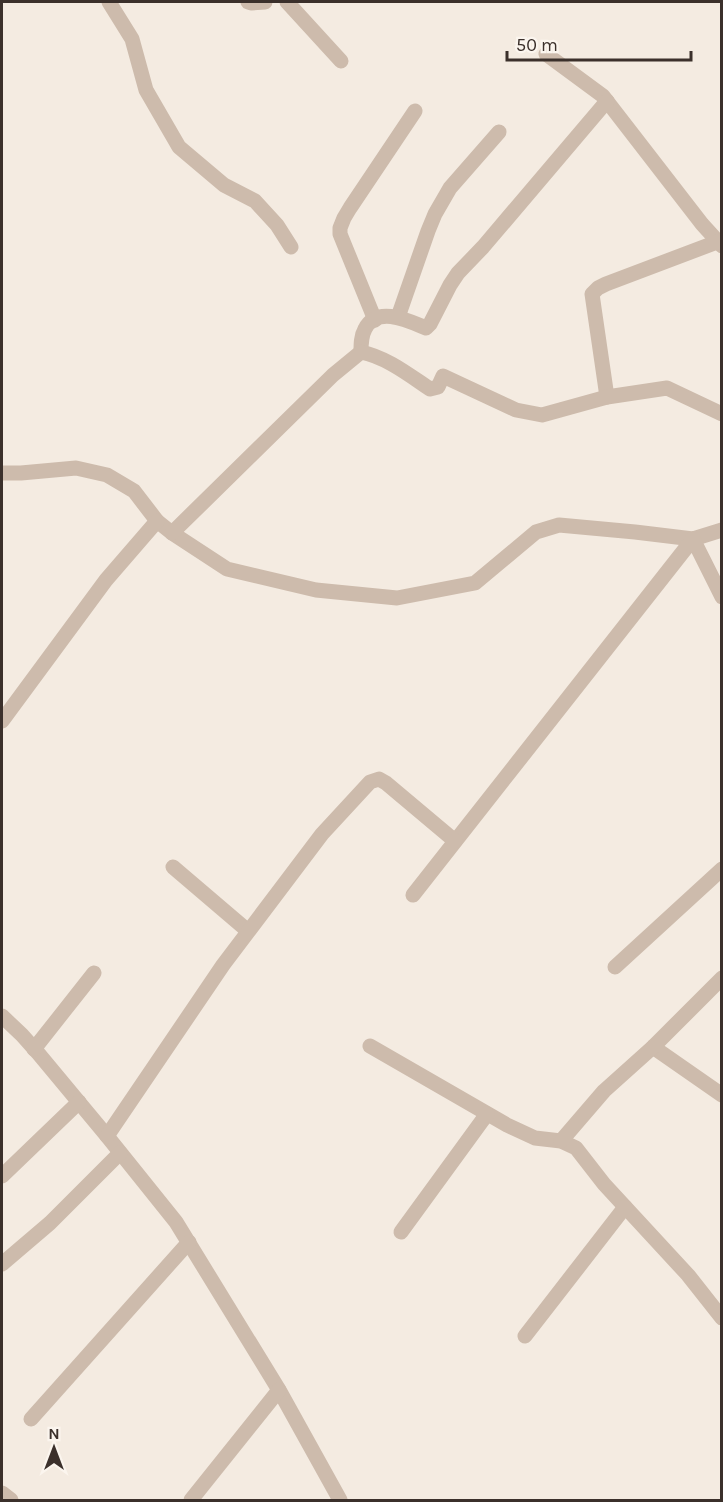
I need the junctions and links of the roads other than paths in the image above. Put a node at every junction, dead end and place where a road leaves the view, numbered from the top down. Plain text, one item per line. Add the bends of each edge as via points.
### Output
1 (109, 2) edge
2 (248, 2) edge
3 (265, 2) edge
4 (286, 2) edge
5 (546, 54) dead end
6 (341, 61) dead end
7 (607, 101) junction
8 (415, 111) dead end
9 (499, 132) dead end
10 (719, 244) edge
11 (291, 246) dead end
12 (398, 318) junction
13 (375, 320) junction
14 (361, 352) junction
15 (606, 398) junction
16 (722, 414) edge
17 (2, 473) edge
18 (157, 521) junction
19 (722, 530) edge
20 (172, 533) junction
21 (693, 539) junction
22 (722, 597) edge
23 (2, 721) edge
24 (455, 841) junction
25 (173, 867) dead end
26 (722, 869) edge
27 (413, 895) dead end
28 (248, 931) junction
29 (615, 968) dead end
30 (94, 973) dead end
31 (722, 978) edge
32 (2, 1016) edge
33 (370, 1046) dead end
34 (653, 1047) junction
35 (34, 1049) junction
36 (722, 1095) edge
37 (79, 1102) junction
38 (488, 1114) junction
39 (107, 1136) junction
40 (561, 1141) junction
41 (120, 1153) junction
42 (2, 1176) edge
43 (625, 1207) junction
44 (401, 1232) dead end
45 (189, 1242) junction
46 (2, 1264) edge
47 (722, 1318) edge
48 (525, 1336) dead end
49 (279, 1390) junction
50 (31, 1419) dead end
51 (2, 1493) edge
52 (10, 1500) edge
53 (191, 1500) edge
54 (340, 1500) edge

1 - 11 street via 132,39 146,90 179,147 224,185 255,201
2 - 3 street
4 - 6 street
5 - 7 street
7 - 10 street
7 - 12 street via 466,263 430,324 426,328
8 - 13 street via 340,228
9 - 12 street via 450,188 435,214
10 - 15 street via 606,284 592,294
12 - 13 street
13 - 14 street via 363,330
14 - 15 street via 396,367 430,389 438,387 443,376 516,410 542,415
14 - 20 street
15 - 16 street via 667,388
17 - 18 street via 76,468 107,475 134,491
18 - 20 street
18 - 23 street via 106,580
19 - 21 street
20 - 21 street via 227,569 316,590 397,598 475,583 536,532 560,525
21 - 22 street
21 - 24 street
24 - 27 street
24 - 28 street via 386,783 379,779 370,782 322,834
25 - 28 street
26 - 29 street
28 - 39 street
30 - 35 street
31 - 34 street
32 - 35 street
33 - 38 street
34 - 36 street
34 - 40 street via 604,1091
35 - 37 street
37 - 39 street
37 - 42 street
38 - 40 street via 535,1138
38 - 44 street
39 - 41 street
40 - 43 street via 576,1148
41 - 45 street
41 - 46 street via 50,1223
43 - 47 street
43 - 48 street
45 - 49 street
45 - 50 street
49 - 53 street
49 - 54 street
51 - 52 street

